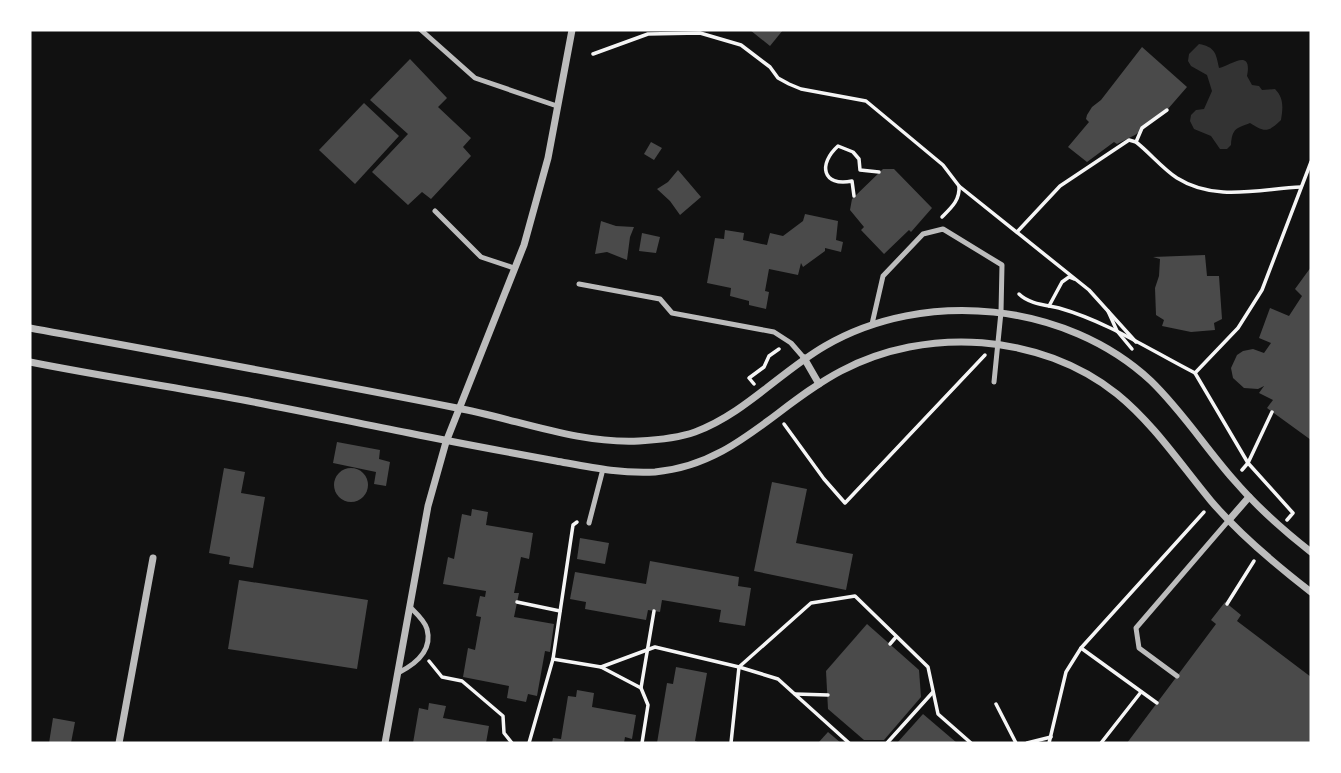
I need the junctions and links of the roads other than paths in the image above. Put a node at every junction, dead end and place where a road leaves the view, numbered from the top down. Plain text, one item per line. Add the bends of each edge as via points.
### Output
1 (421, 30) edge
2 (572, 30) edge
3 (557, 106) junction
4 (435, 211) dead end
5 (514, 268) junction
6 (579, 284) dead end
7 (1001, 312) junction
8 (872, 324) junction
9 (30, 328) edge
10 (997, 344) junction
11 (804, 358) junction
12 (30, 362) edge
13 (994, 382) dead end
14 (819, 384) junction
15 (460, 408) junction
16 (446, 442) junction
17 (603, 469) junction
18 (1250, 497) junction
19 (1229, 520) junction
20 (589, 523) dead end
21 (1311, 552) edge
22 (152, 558) dead end
23 (1311, 592) edge
24 (410, 607) junction
25 (398, 673) junction
26 (1177, 677) dead end
27 (119, 743) edge
28 (385, 743) edge

1 - 3 lane via 475,78
2 - 3 street
3 - 5 street via 548,158
4 - 5 lane via 481,257
5 - 15 street
6 - 11 lane via 660,299 672,313 774,332
7 - 8 street via 927,313
7 - 8 lane via 1002,265 943,229 923,234 883,276
7 - 10 lane
7 - 18 street via 1065,328 1121,357 1173,404
8 - 11 street
9 - 15 street
10 - 13 lane
10 - 14 street via 934,342 899,349
10 - 19 street via 1063,363 1117,394
11 - 14 street
11 - 15 street via 720,420 693,433 636,441 596,439
12 - 16 street
14 - 17 street via 721,453 692,465 657,472
15 - 16 street
16 - 17 street
16 - 24 street via 428,506
17 - 20 lane
18 - 19 street
18 - 21 street
19 - 23 street
19 - 26 lane via 1136,628 1139,648
22 - 27 street
24 - 25 street
24 - 25 lane via 428,631 424,654
25 - 28 street

